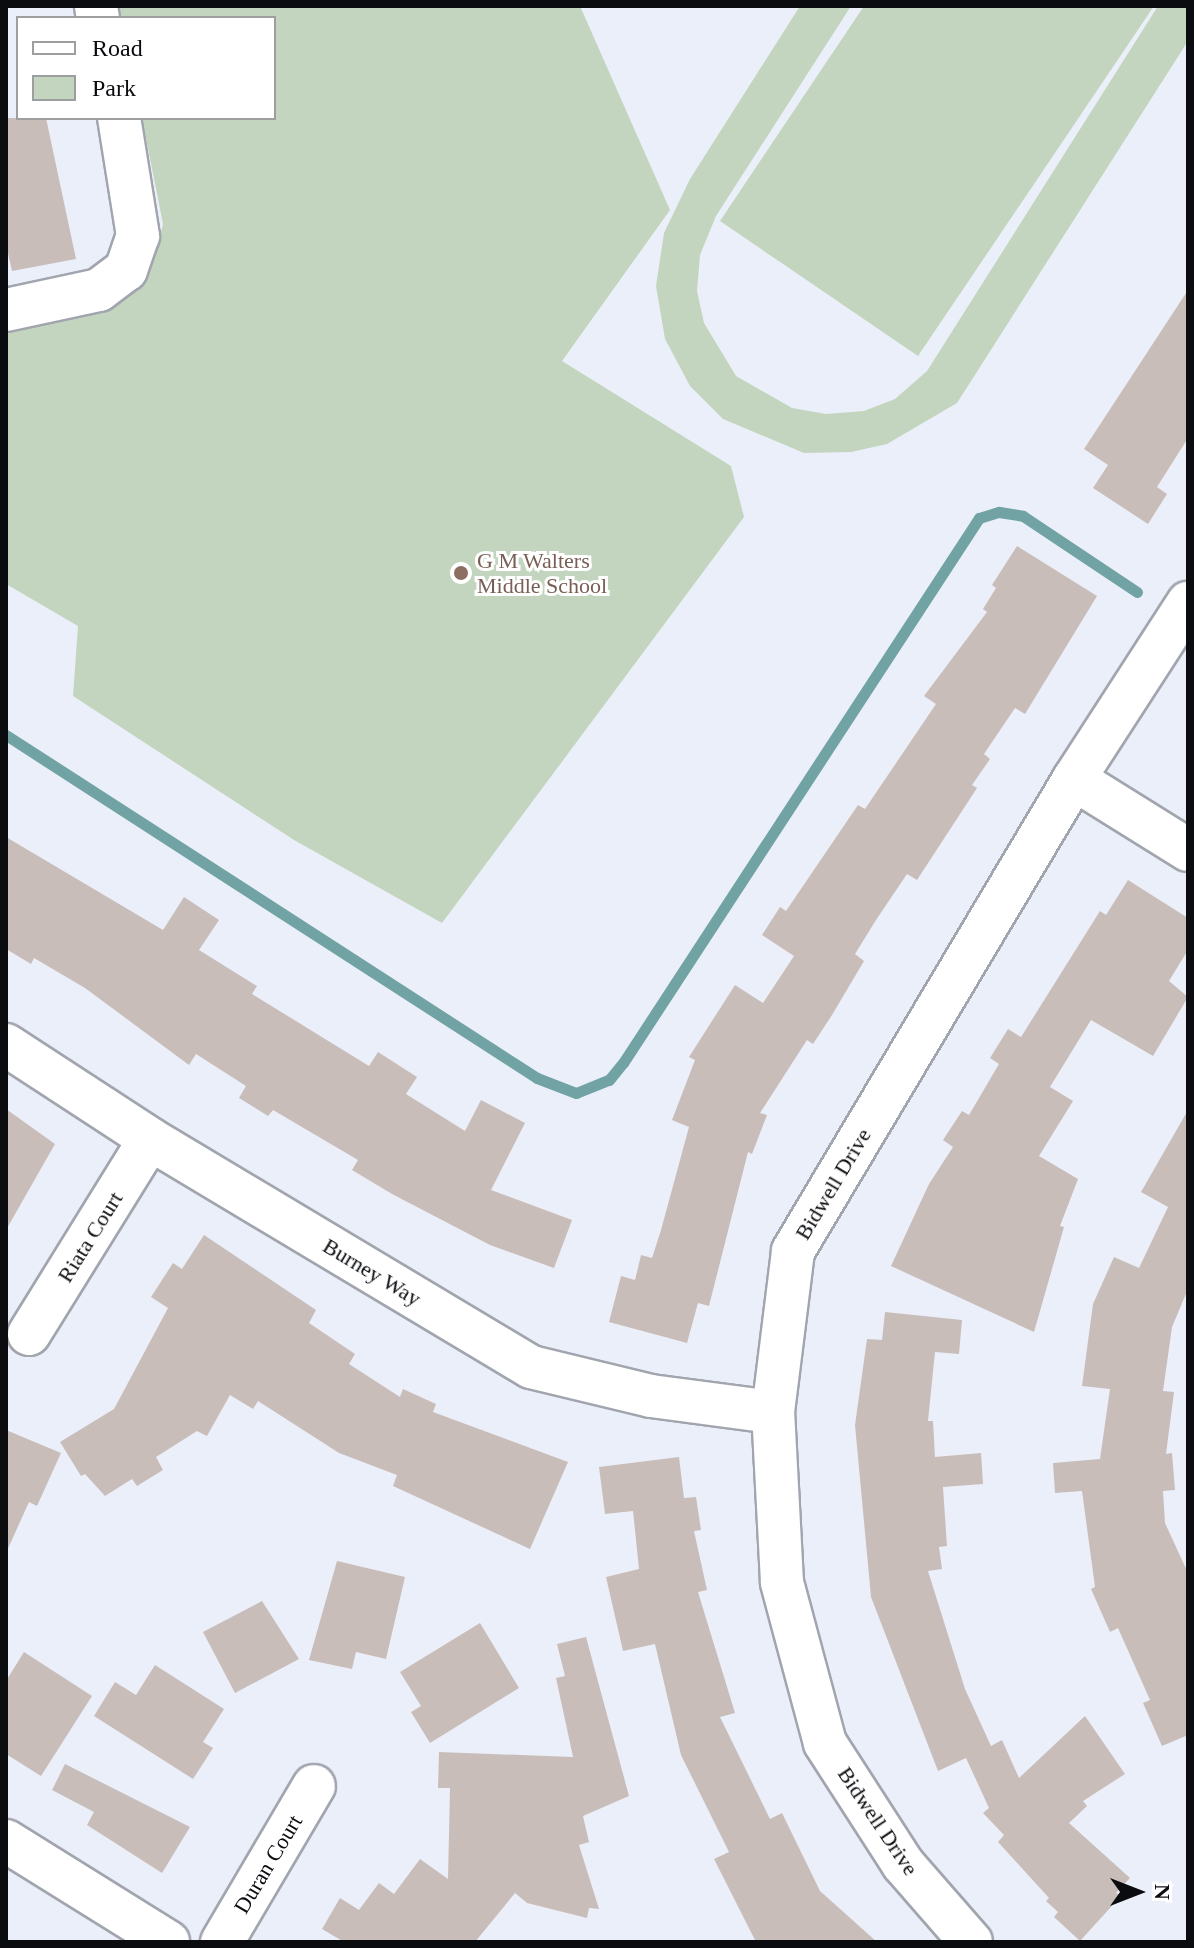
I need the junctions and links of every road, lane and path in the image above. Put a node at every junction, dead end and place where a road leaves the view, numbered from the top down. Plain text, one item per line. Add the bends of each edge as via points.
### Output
1 (119, 120) edge
2 (6, 310) edge
3 (1188, 603) edge
4 (1074, 779) junction
5 (1188, 850) edge
6 (6, 1045) edge
7 (150, 1139) junction
8 (29, 1334) dead end
9 (773, 1412) junction
10 (314, 1786) dead end
11 (6, 1841) edge
12 (168, 1942) edge
13 (222, 1942) edge
14 (971, 1942) edge

1 - 2 street via 138,236 126,270 99,290
3 - 4 street, Bidwell Drive
4 - 5 street
4 - 9 street, Bidwell Drive via 793,1251
6 - 7 street, Burney Way
7 - 8 street, Riata Court
7 - 9 street, Burney Way via 531,1367 651,1396
9 - 14 street, Bidwell Drive via 782,1582 825,1743 903,1864
10 - 13 street, Duran Court
11 - 12 street

